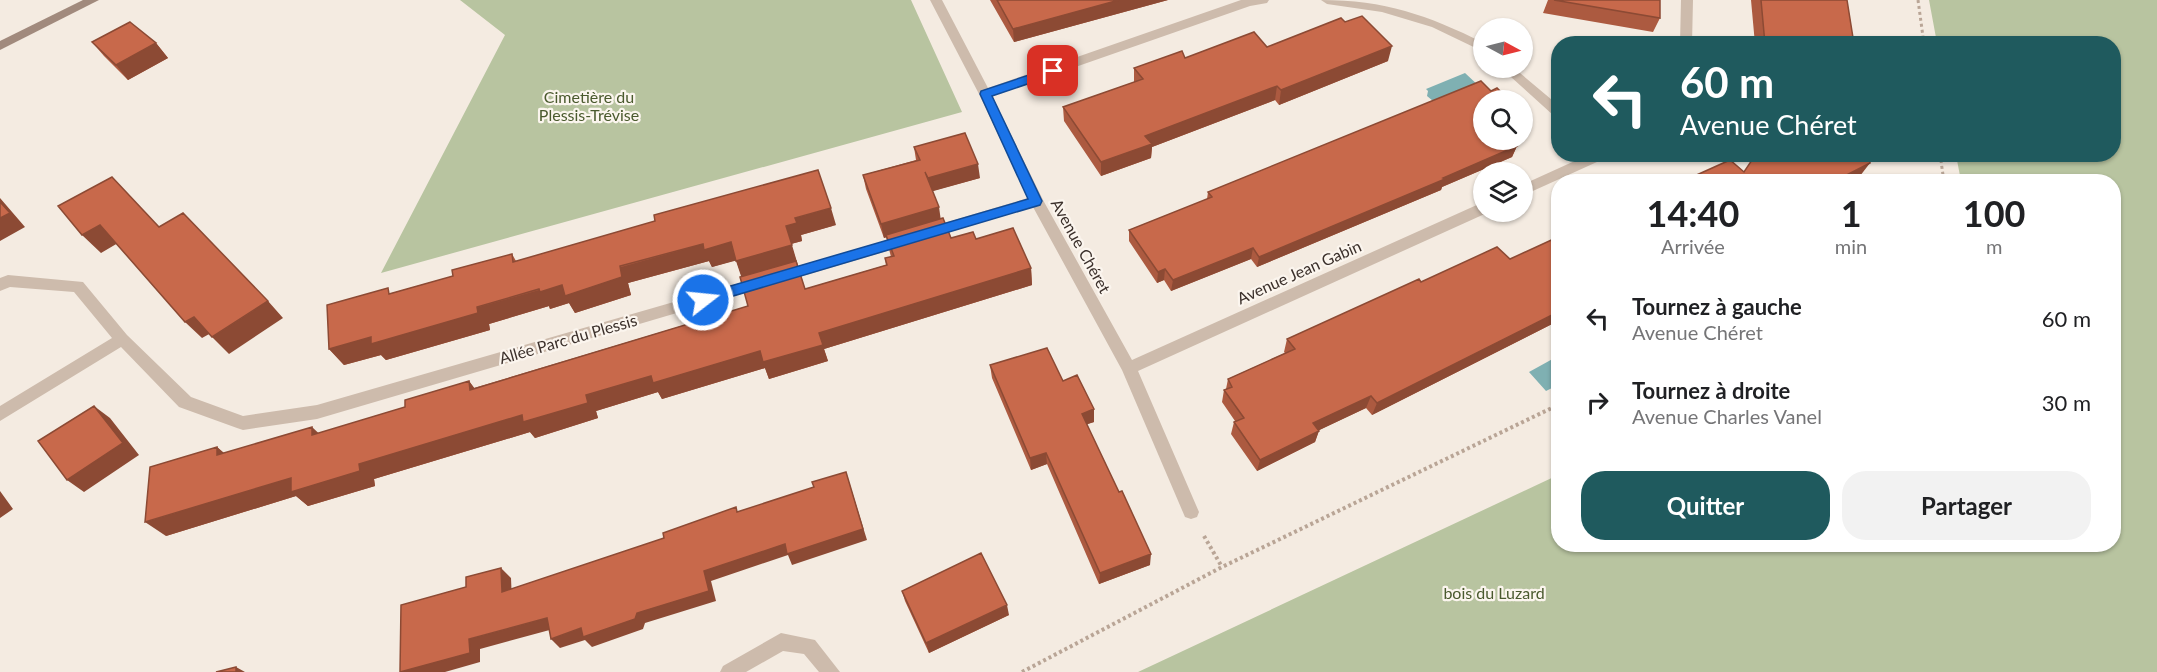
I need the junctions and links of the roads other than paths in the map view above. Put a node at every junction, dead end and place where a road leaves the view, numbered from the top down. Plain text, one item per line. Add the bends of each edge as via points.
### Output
1 (93, 0) edge
2 (936, 0) edge
3 (1263, 0) edge
4 (1327, 0) edge
5 (1687, 0) edge
6 (1686, 36) edge
7 (1473, 42) edge
8 (0, 46) edge
9 (1518, 78) edge
10 (986, 94) junction
11 (1551, 106) edge
12 (1585, 162) edge
13 (1559, 174) edge
14 (1551, 178) edge
15 (1533, 186) edge
16 (1036, 201) junction
17 (1473, 213) edge
18 (0, 285) edge
19 (122, 339) junction
20 (1129, 368) junction
21 (0, 414) edge
22 (1191, 512) road end
23 (729, 672) edge
24 (831, 672) edge

1 - 8 street
2 - 10 street, Avenue Chéret
3 - 10 street
4 - 7 street via 1383,8 1436,24
5 - 6 street
9 - 11 street
10 - 16 street, Avenue Chéret
12 - 13 street
14 - 15 street
16 - 19 street, Allée Parc du Plessis via 316,412 243,423 185,402
16 - 20 street, Avenue Chéret
17 - 20 street, Avenue Jean Gabin
18 - 19 street, Allée Parc du Plessis via 8,280 78,286
19 - 21 street
20 - 22 street, Avenue Chéret
23 - 24 street via 781,642 809,646

